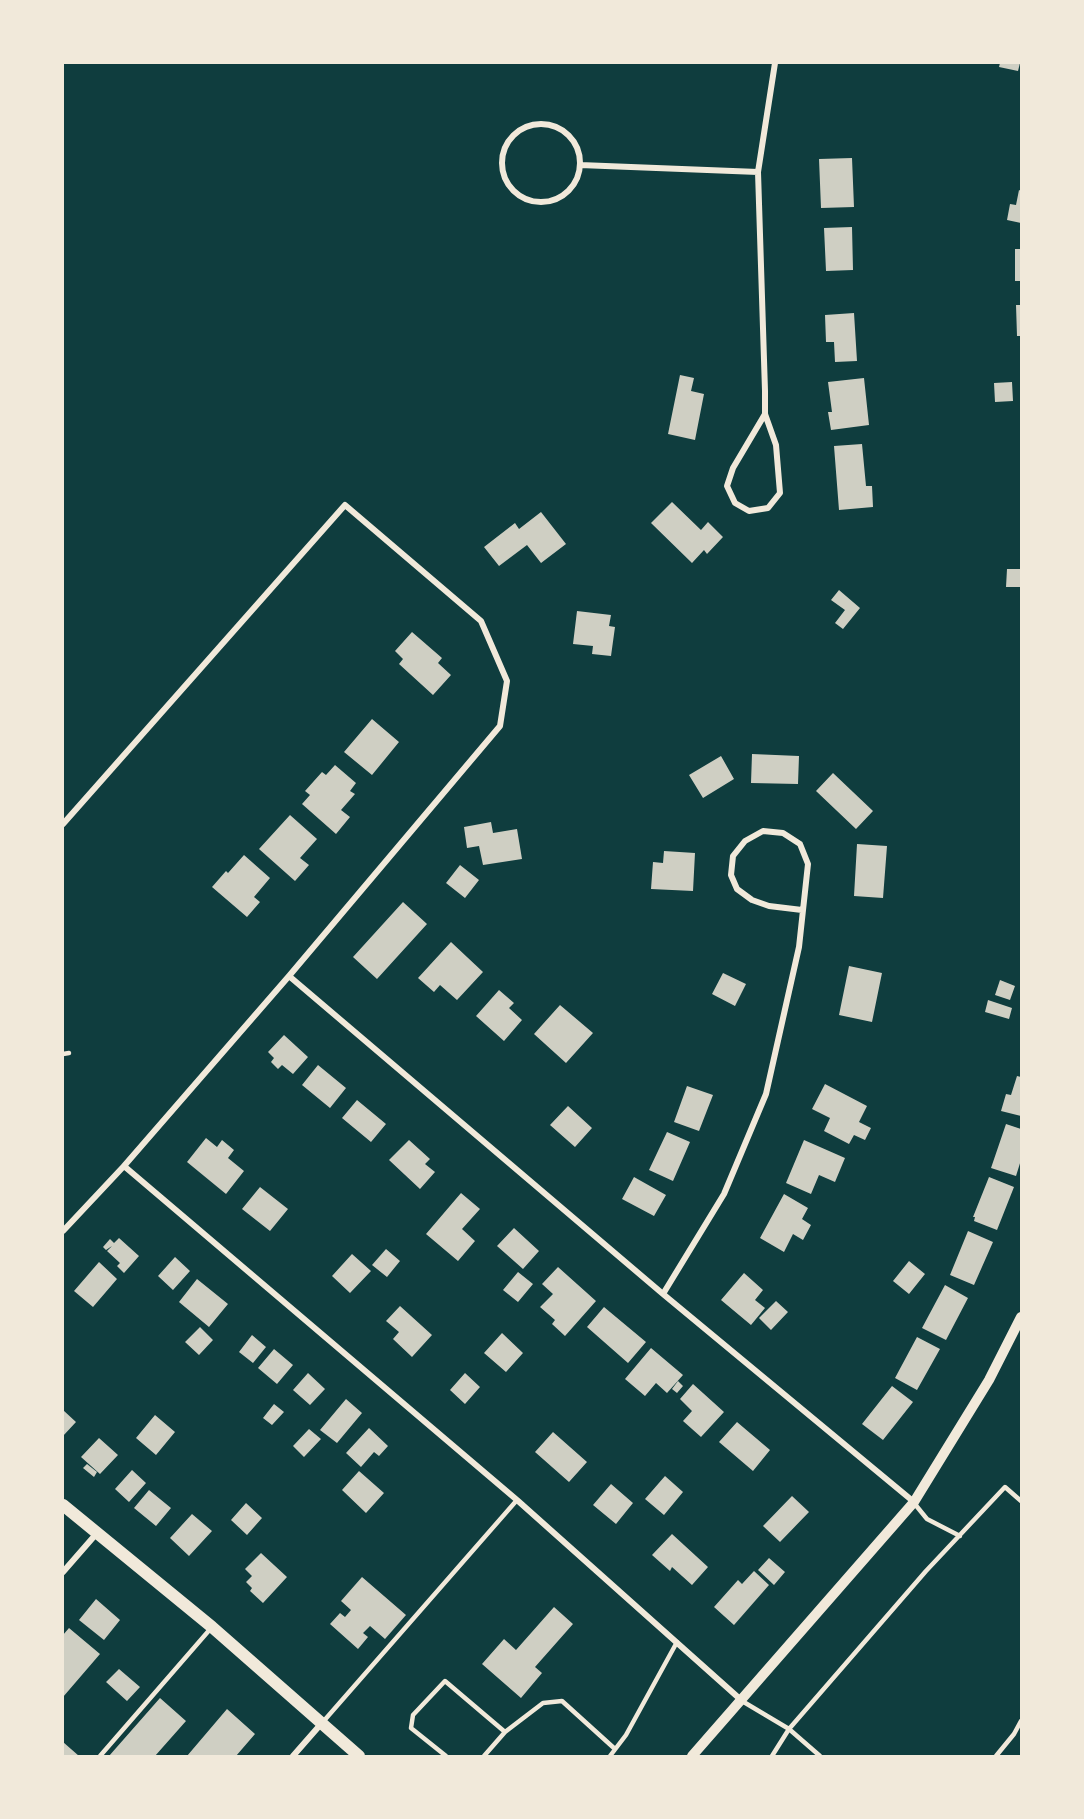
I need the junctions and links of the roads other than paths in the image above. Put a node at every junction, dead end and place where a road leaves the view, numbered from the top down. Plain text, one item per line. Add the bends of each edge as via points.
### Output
1 (775, 63) edge
2 (580, 165) junction
3 (758, 172) junction
4 (765, 414) junction
5 (63, 824) edge
6 (802, 910) junction
7 (289, 976) junction
8 (69, 1053) dead end
9 (63, 1054) edge
10 (124, 1166) junction
11 (63, 1231) edge
12 (663, 1294) junction
13 (1021, 1317) edge
14 (517, 1500) junction
15 (1021, 1501) edge
16 (914, 1502) junction
17 (63, 1505) edge
18 (98, 1532) junction
19 (960, 1536) junction
20 (63, 1572) edge
21 (212, 1627) junction
22 (677, 1641) junction
23 (740, 1700) junction
24 (1021, 1721) edge
25 (322, 1723) junction
26 (789, 1729) junction
27 (505, 1732) junction
28 (615, 1749) junction
29 (100, 1756) edge
30 (293, 1756) edge
31 (359, 1756) edge
32 (446, 1756) edge
33 (484, 1756) edge
34 (610, 1756) edge
35 (692, 1756) edge
36 (772, 1756) edge
37 (820, 1756) edge
38 (996, 1756) edge

1 - 3 street
2 - 2 street via 579,153 566,133 543,124 531,125 511,138 502,162 510,187 520,196 546,202 570,190
2 - 3 street
3 - 4 street
4 - 4 street via 733,468 727,486 735,503 749,511 768,508 780,494 776,445
5 - 7 street via 345,506 482,621 507,681 500,726
6 - 6 street via 808,864 800,844 783,834 763,831 745,841 733,856 731,875 737,889 769,906
6 - 12 street via 799,947 766,1094 724,1194
7 - 10 street
7 - 12 street
8 - 9 lane
10 - 11 street
10 - 14 street
12 - 16 street
13 - 16 street via 989,1380
14 - 22 street
14 - 25 lane
15 - 19 lane via 1005,1487
16 - 19 lane via 927,1519
16 - 23 street
17 - 18 main road
18 - 20 street
18 - 21 main road
19 - 26 lane
21 - 25 main road
21 - 29 lane
22 - 23 street
22 - 28 lane
23 - 26 lane
23 - 35 street
24 - 38 lane
25 - 30 street
25 - 31 main road
26 - 36 lane
26 - 37 lane
27 - 28 lane via 543,1703 562,1701
27 - 32 lane via 445,1681 413,1715 411,1728
27 - 33 lane
28 - 34 lane

